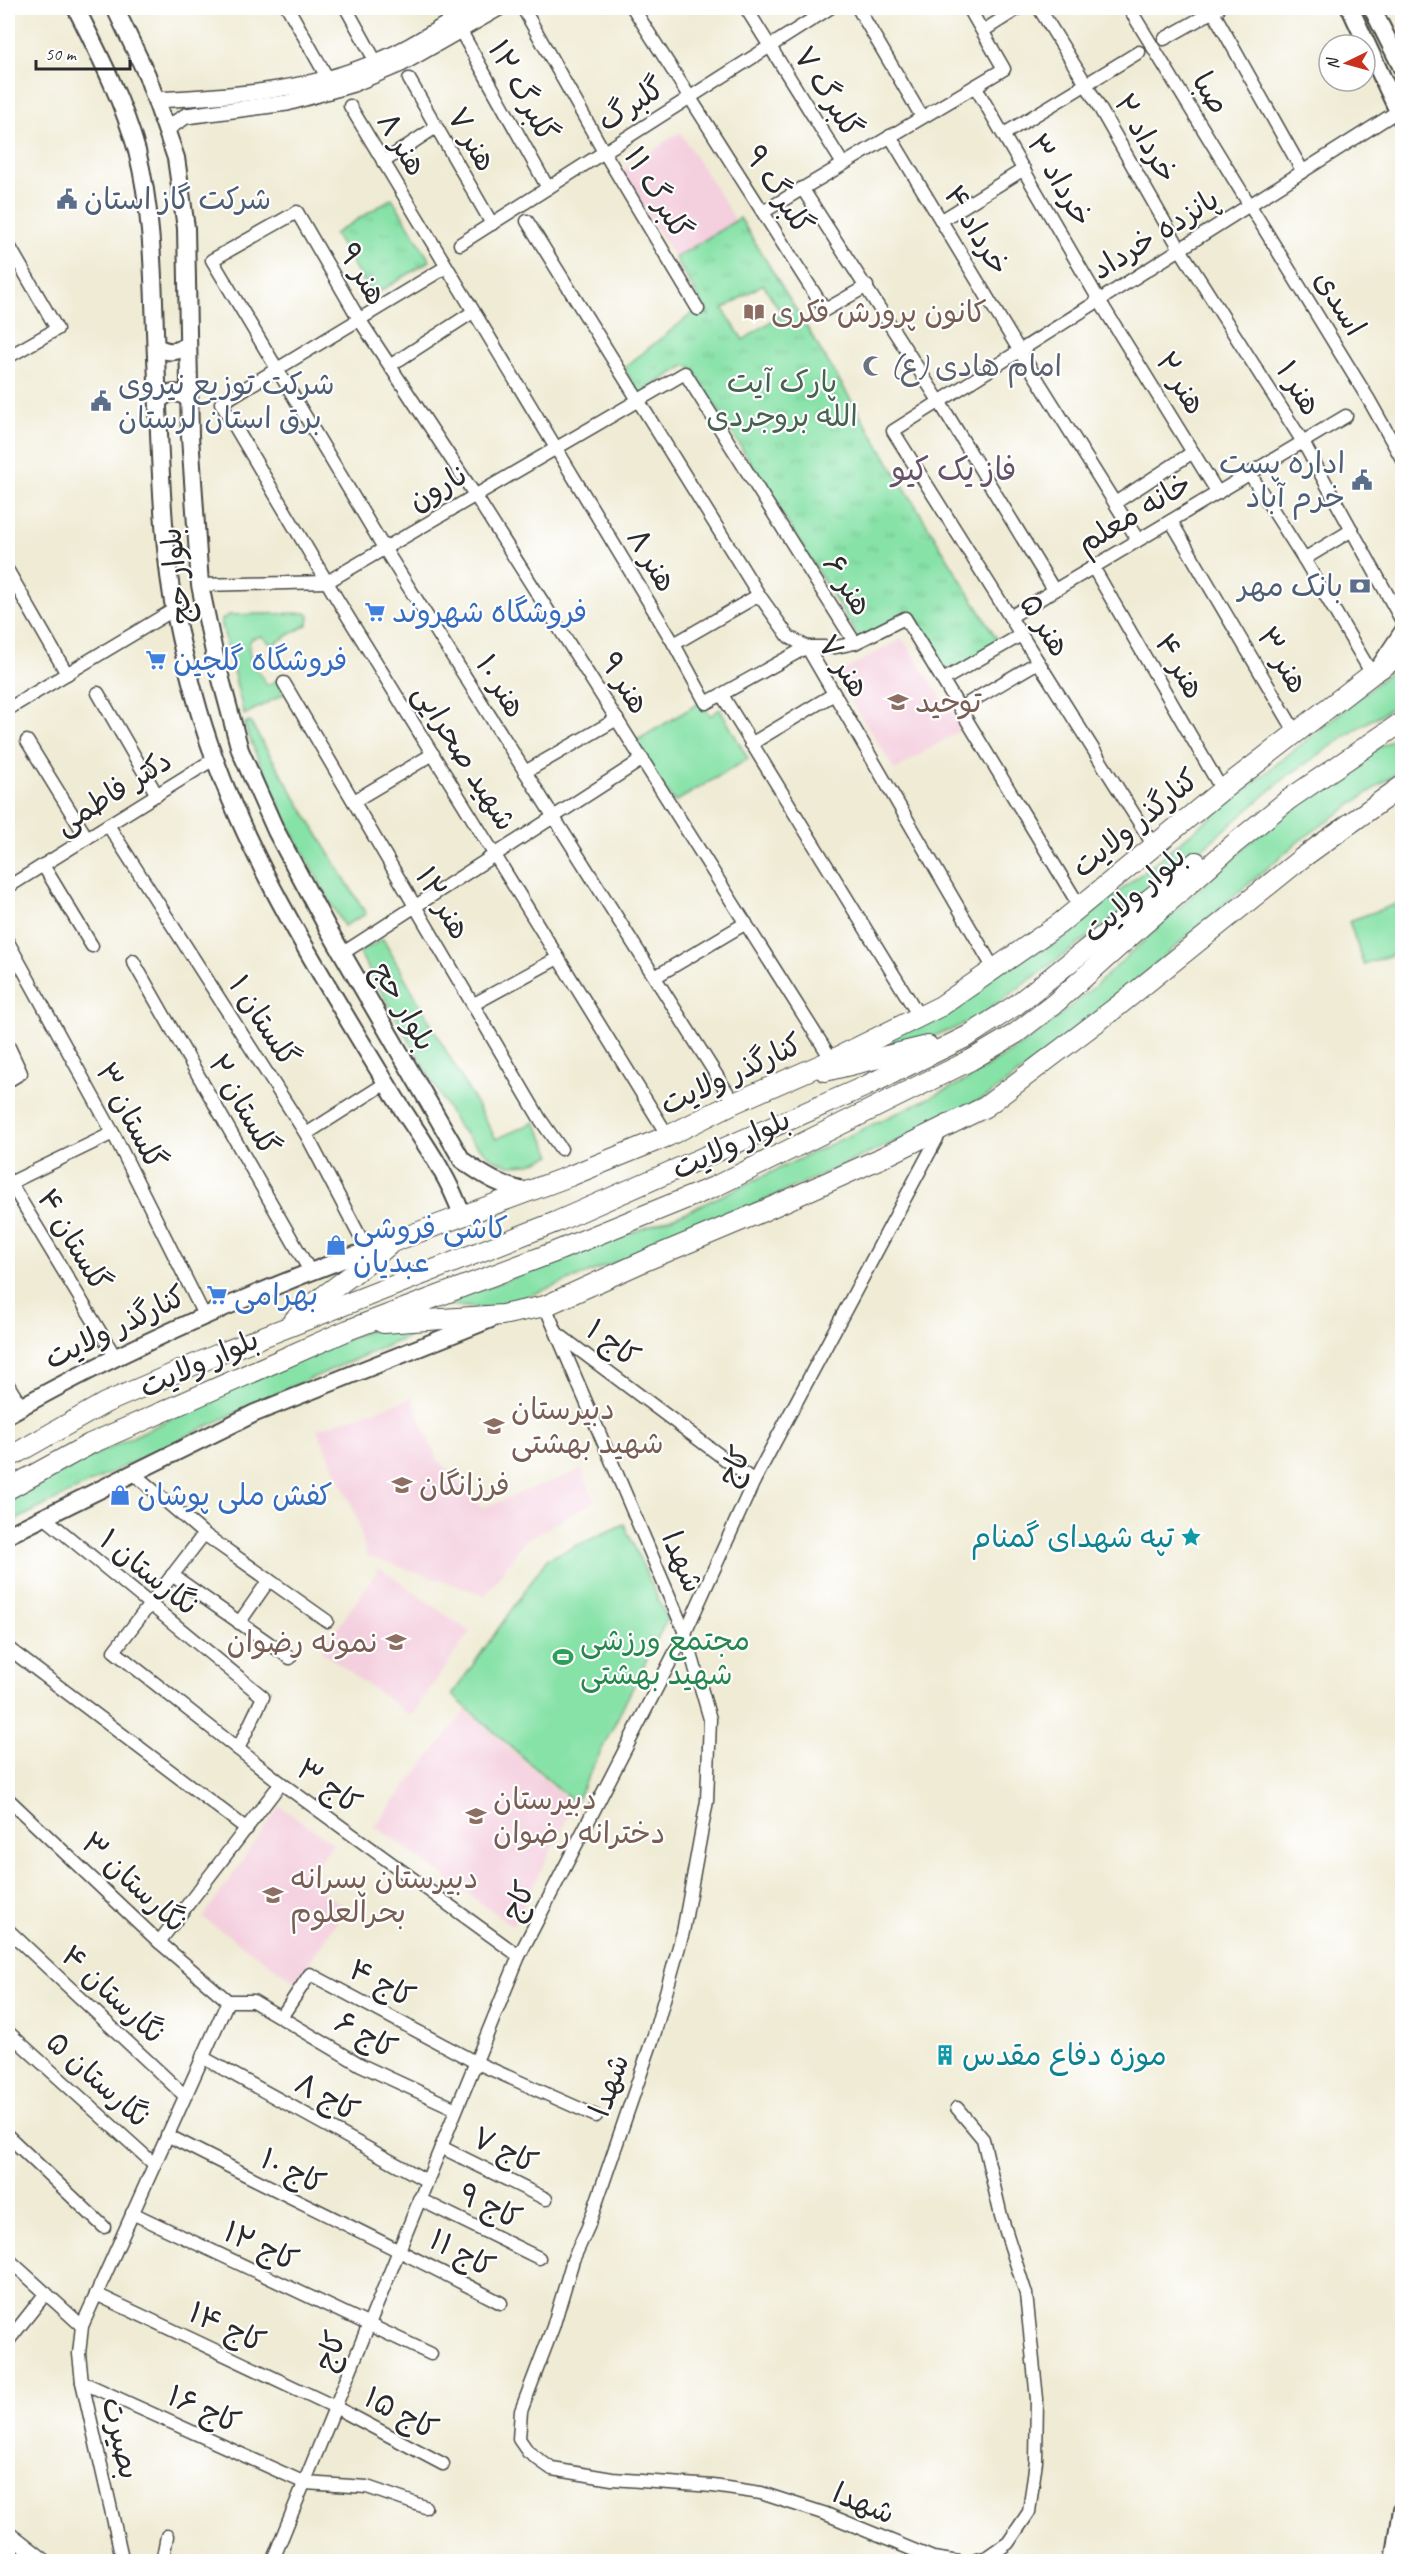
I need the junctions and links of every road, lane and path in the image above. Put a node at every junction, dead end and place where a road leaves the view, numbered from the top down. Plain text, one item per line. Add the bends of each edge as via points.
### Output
1 (76, 8) edge
2 (115, 8) edge
3 (288, 8) edge
4 (346, 8) edge
5 (473, 8) edge
6 (499, 8) edge
7 (523, 8) edge
8 (633, 8) edge
9 (746, 8) edge
10 (830, 8) edge
11 (969, 8) edge
12 (1019, 8) edge
13 (1039, 8) edge
14 (1129, 8) edge
15 (1350, 8) edge
16 (1372, 8) edge
17 (1214, 9) edge
18 (859, 10) dead end
19 (454, 19) edge
20 (983, 31) junction
21 (1164, 39) dead end
22 (770, 46) junction
23 (1139, 52) dead end
24 (376, 62) junction
25 (1402, 68) edge
26 (328, 78) junction
27 (409, 79) dead end
28 (1086, 84) junction
29 (975, 86) junction
30 (690, 97) junction
31 (156, 100) junction
32 (350, 106) dead end
33 (1400, 116) edge
34 (922, 117) junction
35 (436, 127) junction
36 (166, 129) junction
37 (1004, 134) junction
38 (890, 136) junction
39 (604, 152) junction
40 (383, 162) junction
41 (843, 164) junction
42 (1024, 169) junction
43 (1303, 172) junction
44 (548, 188) junction
45 (802, 188) junction
46 (1250, 205) junction
47 (763, 212) junction
48 (942, 220) junction
49 (527, 221) dead end
50 (492, 224) junction
51 (8, 244) edge
52 (460, 244) dead end
53 (1180, 249) junction
54 (212, 260) joint
55 (446, 267) junction
56 (867, 286) junction
57 (1099, 300) junction
58 (698, 309) dead end
59 (472, 312) junction
60 (359, 319) junction
61 (188, 344) junction
62 (156, 345) junction
63 (1019, 350) junction
64 (8, 357) edge
65 (391, 364) junction
66 (278, 368) junction
67 (685, 373) joint
68 (189, 400) junction
69 (640, 401) junction
70 (939, 401) junction
71 (158, 402) junction
72 (1346, 416) dead end
73 (893, 432) joint
74 (1303, 442) junction
75 (554, 449) junction
76 (1193, 452) junction
77 (1402, 459) edge
78 (1250, 474) junction
79 (1218, 493) junction
80 (475, 495) junction
81 (1115, 503) junction
82 (1171, 521) junction
83 (1352, 530) junction
84 (1138, 540) junction
85 (384, 548) junction
86 (1304, 559) junction
87 (1093, 567) junction
88 (8, 571) edge
89 (327, 582) junction
90 (200, 585) junction
91 (1054, 590) junction
92 (759, 595) junction
93 (175, 609) junction
94 (1010, 617) junction
95 (1402, 621) edge
96 (1402, 628) edge
97 (1021, 635) junction
98 (855, 643) junction
99 (674, 644) junction
100 (807, 647) junction
101 (1402, 654) edge
102 (1038, 662) junction
103 (67, 674) junction
104 (1372, 674) junction
105 (943, 680) junction
106 (284, 683) dead end
107 (98, 693) dead end
108 (834, 694) junction
109 (722, 695) junction
110 (960, 708) junction
111 (1402, 708) edge
112 (8, 709) edge
113 (617, 719) junction
114 (1402, 722) edge
115 (1296, 733) junction
116 (27, 741) dead end
117 (751, 744) junction
118 (433, 754) junction
119 (214, 759) junction
120 (643, 759) junction
121 (525, 772) junction
122 (1402, 786) edge
123 (1222, 790) junction
124 (157, 795) junction
125 (354, 801) junction
126 (554, 817) junction
127 (108, 825) junction
128 (87, 838) junction
129 (1154, 846) junction
130 (496, 856) junction
131 (43, 865) junction
132 (8, 887) edge
133 (416, 907) junction
134 (1080, 907) junction
135 (746, 923) junction
136 (8, 942) edge
137 (92, 946) dead end
138 (343, 953) junction
139 (558, 958) junction
140 (133, 961) dead end
141 (994, 969) junction
142 (655, 977) junction
143 (474, 1004) junction
144 (919, 1016) junction
145 (968, 1036) junction
146 (8, 1045) edge
147 (832, 1060) junction
148 (805, 1072) junction
149 (8, 1081) edge
150 (386, 1083) junction
151 (734, 1103) junction
152 (943, 1127) junction
153 (113, 1132) junction
154 (306, 1134) junction
155 (668, 1136) junction
156 (561, 1149) dead end
157 (457, 1151) junction
158 (437, 1161) junction
159 (9, 1181) edge
160 (529, 1192) junction
161 (462, 1215) junction
162 (392, 1242) junction
163 (367, 1250) junction
164 (311, 1273) junction
165 (545, 1306) junction
166 (502, 1315) junction
167 (205, 1317) junction
168 (368, 1324) junction
169 (284, 1328) junction
170 (556, 1333) junction
171 (219, 1354) junction
172 (116, 1358) junction
173 (8, 1385) edge
174 (198, 1398) junction
175 (105, 1403) junction
176 (14, 1410) edge
177 (90, 1444) junction
178 (8, 1458) edge
179 (133, 1473) junction
180 (754, 1481) junction
181 (8, 1489) edge
182 (44, 1517) junction
183 (204, 1534) junction
184 (8, 1535) edge
185 (172, 1575) junction
186 (269, 1580) junction
187 (149, 1604) junction
188 (327, 1621) dead end
189 (239, 1623) junction
190 (685, 1633) junction
191 (8, 1648) edge
192 (290, 1658) dead end
193 (238, 1749) junction
194 (282, 1783) junction
195 (8, 1799) edge
196 (247, 1829) junction
197 (8, 1930) edge
198 (159, 1942) junction
199 (519, 1956) junction
200 (228, 2001) junction
201 (282, 2016) junction
202 (8, 2032) edge
203 (202, 2057) junction
204 (475, 2062) junction
205 (184, 2095) junction
206 (957, 2108) dead end
207 (456, 2109) junction
208 (596, 2116) dead end
209 (167, 2135) junction
210 (8, 2136) edge
211 (441, 2147) junction
212 (154, 2164) junction
213 (427, 2181) junction
214 (419, 2199) junction
215 (546, 2199) dead end
216 (132, 2213) junction
217 (104, 2227) dead end
218 (399, 2249) junction
219 (539, 2258) dead end
220 (8, 2259) edge
221 (46, 2293) junction
222 (96, 2294) junction
223 (501, 2303) dead end
224 (368, 2325) junction
225 (82, 2326) junction
226 (8, 2341) edge
227 (431, 2354) dead end
228 (82, 2382) junction
229 (335, 2407) junction
230 (442, 2464) dead end
231 (305, 2483) junction
232 (425, 2507) dead end
233 (1402, 2509) edge
234 (8, 2533) edge
235 (167, 2536) dead end
236 (45, 2562) edge
237 (123, 2562) edge
238 (162, 2562) edge
239 (272, 2562) edge
240 (959, 2562) edge
241 (970, 2562) edge
242 (1394, 2562) edge

1 - 62 main road, بلوار حج via 117,92 137,152 147,206
2 - 31 main road, بلوار حج
3 - 26 street
4 - 24 street
5 - 19 street
6 - 19 street
7 - 39 street, گلبرگ ۱۱
8 - 30 street, گلبرگ ۹
9 - 22 street, گلبرگ ۷
10 - 22 street, گلبرگ
11 - 20 street
12 - 20 street
13 - 28 street, خرداد ۲
14 - 46 street, صبا
15 - 33 main road
16 - 25 main road
17 - 21 street
17 - 43 street
18 - 34 street
19 - 24 street
19 - 36 street via 401,64 353,84 287,103 186,116
19 - 44 street, گلبرگ ۱۲
20 - 29 street via 1004,69
22 - 30 street, گلبرگ
22 - 41 street, گلبرگ ۷
23 - 28 street
24 - 26 street
26 - 31 street via 259,93
27 - 35 street, هنر ۷
28 - 37 street
28 - 53 street, خرداد ۲
29 - 34 street
29 - 37 street, خرداد ۳
30 - 39 street, گلبرگ
30 - 47 street, گلبرگ ۹
31 - 36 main road, بلوار حج
32 - 40 street, هنر ۸
33 - 43 street, پانزده خرداد
34 - 38 street
35 - 40 street
35 - 50 street, هنر ۷
36 - 61 main road, بلوار حج via 176,158 186,228
37 - 42 street, خرداد ۳
38 - 41 street
38 - 48 street, خرداد ۴
39 - 44 street, گلبرگ
39 - 58 street, گلبرگ ۱۱
40 - 55 street, هنر ۸
41 - 45 street
42 - 48 street
42 - 57 street, خرداد ۳
43 - 46 street, پانزده خرداد
44 - 50 street, گلبرگ
45 - 47 street
45 - 56 street
46 - 53 street, پانزده خرداد
46 - 77 street, اسدی
47 - 56 street, گلبرگ ۹ via 825,310
48 - 63 street, خرداد ۴
49 - 69 street, هنر ۷
50 - 52 street, گلبرگ
51 - 64 street via 57,329
53 - 57 street, پانزده خرداد
53 - 74 street, هنر ۱
54 - 60 street, هنر ۹ via 297,212
54 - 66 street, هنر ۱۰
55 - 59 street, هنر ۸
55 - 60 street
56 - 70 street
57 - 63 street, پانزده خرداد
57 - 76 street, هنر ۲
59 - 65 street
59 - 75 street, هنر ۸
60 - 65 street, هنر ۹
60 - 66 street
61 - 62 main road via 171,352
61 - 68 main road, بلوار حج
62 - 71 main road, بلوار حج
63 - 70 street, پانزده خرداد
63 - 81 street, خرداد ۴
65 - 80 street, هنر ۹
66 - 85 street, هنر ۱۰
66 - 89 street, شهید صحرایی via 221,403
67 - 69 street, نارون
67 - 98 street, هنر ۶
68 - 71 main road via 174,393
68 - 90 main road, بلوار حج
69 - 75 street, نارون
69 - 92 street, هنر ۷
70 - 73 street, پانزده خرداد
70 - 91 street
71 - 93 main road, بلوار حج via 167,560
72 - 74 street, خانه معلم
73 - 94 street, هنر ۵
74 - 78 street, خانه معلم
74 - 83 street, هنر ۱
75 - 80 street, نارون
75 - 99 street, هنر ۸
76 - 79 street, هنر ۲
76 - 81 street
78 - 79 street, خانه معلم
78 - 86 street
79 - 82 street, خانه معلم
80 - 85 street, نارون
80 - 113 street, هنر ۹
81 - 84 street, خرداد ۴
82 - 84 street, خانه معلم
82 - 115 street, هنر ۳
83 - 86 street
83 - 95 street, هنر ۱
84 - 87 street, خانه معلم
85 - 89 street, نارون
85 - 121 street, هنر ۱۰
86 - 104 street
87 - 91 street, خانه معلم
87 - 123 street, هنر ۴
88 - 103 street
89 - 90 street, نارون
89 - 118 street, شهید صحرایی
90 - 138 main road, بلوار حج via 240,750 276,831
91 - 94 street, خانه معلم
92 - 99 street
92 - 100 street, هنر ۷ via 789,637
93 - 103 street
93 - 119 main road, بلوار حج
94 - 97 street, هنر ۵
96 - 104 street
97 - 102 street, هنر ۵
97 - 105 street
98 - 100 street
98 - 105 street, هنر ۶ via 905,618
99 - 109 street, هنر ۸ via 706,703
100 - 108 street, هنر ۷
100 - 109 street
101 - 104 main road, کنارگذر ولایت
102 - 110 street
102 - 129 street, هنر ۵
103 - 112 street
104 - 115 main road, کنارگذر ولایت
105 - 110 street, هنر ۶
106 - 125 street, هنر ۱۲
107 - 124 street
108 - 117 street
108 - 141 street, هنر ۷
109 - 117 street
110 - 134 street, هنر ۶
111 - 145 main road, بلوار ولایت via 1311,767 1016,1005
113 - 120 street, هنر ۹
113 - 121 street
114 - 168 main road, بلوار ولایت via 1288,800 1054,1004 1015,1034 971,1060 714,1187
115 - 123 main road, کنارگذر ولایت
116 - 128 street
117 - 144 street
118 - 125 street
118 - 130 street, شهید صحرایی
119 - 124 street, دکتر فاطمی
119 - 150 main road, بلوار حج via 241,824 294,927
120 - 126 street
120 - 135 street, هنر ۹
121 - 126 street, هنر ۱۰
122 - 152 main road via 1302,858 1045,1063 985,1107
123 - 129 main road, کنارگذر ولایت
124 - 127 street, دکتر فاطمی
125 - 133 street, هنر ۱۲
126 - 130 street
126 - 142 street, هنر ۱۰
127 - 128 street, دکتر فاطمی
127 - 154 street, گلستان ۱
128 - 131 street, دکتر فاطمی
129 - 134 main road, کنارگذر ولایت
130 - 133 street
130 - 139 street, شهید صحرایی
131 - 132 street, دکتر فاطمی
131 - 137 street
133 - 138 street
133 - 143 street, هنر ۱۲
134 - 141 main road, کنارگذر ولایت
135 - 142 street
135 - 147 street, هنر ۹
136 - 153 street, گلستان ۳
138 - 157 main road, بلوار حج
139 - 143 street
139 - 155 street, شهید صحرایی
140 - 164 street, گلستان ۲
141 - 144 main road, کنارگذر ولایت via 941,1006
142 - 151 street, هنر ۱۰
143 - 156 street, هنر ۱۲
144 - 147 main road, کنارگذر ولایت
145 - 148 main road via 829,1071
145 - 169 main road, بلوار ولایت via 855,1091 556,1222
146 - 149 street via 21,1073
147 - 148 main road, کنارگذر ولایت
148 - 151 main road, کنارگذر ولایت
150 - 154 street
150 - 158 main road, بلوار حج
151 - 155 main road, کنارگذر ولایت
152 - 165 main road
152 - 180 street, کاج
153 - 159 street
153 - 167 street, گلستان ۳
154 - 163 street, گلستان ۱
155 - 160 main road, کنارگذر ولایت
157 - 158 main road via 451,1163
157 - 160 main road, بلوار حج via 462,1160 490,1179
158 - 161 main road, بلوار حج via 453,1188
159 - 172 street, گلستان ۴
160 - 161 main road, کنارگذر ولایت
161 - 162 main road, کنارگذر ولایت
162 - 163 main road, کنارگذر ولایت
162 - 169 main road
163 - 164 main road, کنارگذر ولایت
164 - 167 main road, کنارگذر ولایت
165 - 166 main road
165 - 170 street, شهدا
166 - 168 main road
166 - 179 main road via 255,1413
167 - 172 main road, کنارگذر ولایت
168 - 174 main road, بلوار ولایت
169 - 171 main road, بلوار ولایت
170 - 180 street, کاج ۱
170 - 190 street, شهدا
171 - 174 main road via 173,1382 169,1389 175,1398
171 - 175 main road, بلوار ولایت
172 - 176 main road, کنارگذر ولایت
173 - 176 street
174 - 177 main road, بلوار ولایت
175 - 177 main road via 124,1398 130,1400 134,1410
175 - 178 main road, بلوار ولایت
177 - 181 main road, بلوار ولایت
179 - 182 main road
179 - 183 street
180 - 190 street, کاج
182 - 184 main road
182 - 187 street, نگارستان ۱
183 - 185 street
183 - 186 street
185 - 187 street
185 - 189 street
186 - 188 street
186 - 189 street
187 - 193 street, نگارستان ۱ via 263,1697
187 - 193 street, کاج ۳ via 114,1651
189 - 192 street
190 - 199 street, کاج
190 - 240 street, شهدا via 710,1719 707,1801 683,1932 654,2035 521,2411 519,2439 528,2452 552,2469 612,2479 761,2493 826,2514 933,2558
191 - 196 street
193 - 194 street, کاج ۳
194 - 196 street
194 - 199 street, کاج ۳
195 - 198 street, نگارستان ۳
196 - 198 street
197 - 205 street, نگارستان ۴
198 - 200 street, نگارستان ۳
199 - 204 street, کاج
200 - 201 street, کاج ۶ via 253,2001
200 - 203 street, بصیرت
201 - 204 street, کاج ۴ via 310,1974
201 - 207 street, کاج ۶ via 361,2065
202 - 212 street, نگارستان ۵
203 - 205 street, بصیرت
203 - 213 street, کاج ۸
204 - 207 street, کاج
204 - 208 street
205 - 209 street, بصیرت
206 - 241 street via 983,2139 1001,2216 1026,2294 1037,2399 1036,2461 1029,2512 1008,2543 988,2558
207 - 211 street, کاج
209 - 212 street, بصیرت
209 - 218 street, کاج ۱۰ via 284,2196
210 - 217 street
211 - 213 street, کاج
211 - 215 street, کاج ۷
212 - 216 street, بصیرت
213 - 214 street, کاج
214 - 218 street, کاج
214 - 219 street, کاج ۹
216 - 222 street, بصیرت
216 - 224 street, کاج ۱۲
218 - 223 street, کاج ۱۱
218 - 224 street, کاج
220 - 221 street
221 - 225 street
221 - 226 street
222 - 225 street, بصیرت
222 - 229 street, کاج ۱۴
224 - 227 street, کاج ۱۲
224 - 229 street, کاج
225 - 228 street, بصیرت via 78,2354
228 - 231 street, کاج ۱۶
228 - 237 street, بصیرت
229 - 230 street, کاج ۱۵
229 - 231 street, کاج
231 - 232 street via 367,2487
231 - 239 street, کاج
233 - 242 main road
234 - 236 street
235 - 238 street

